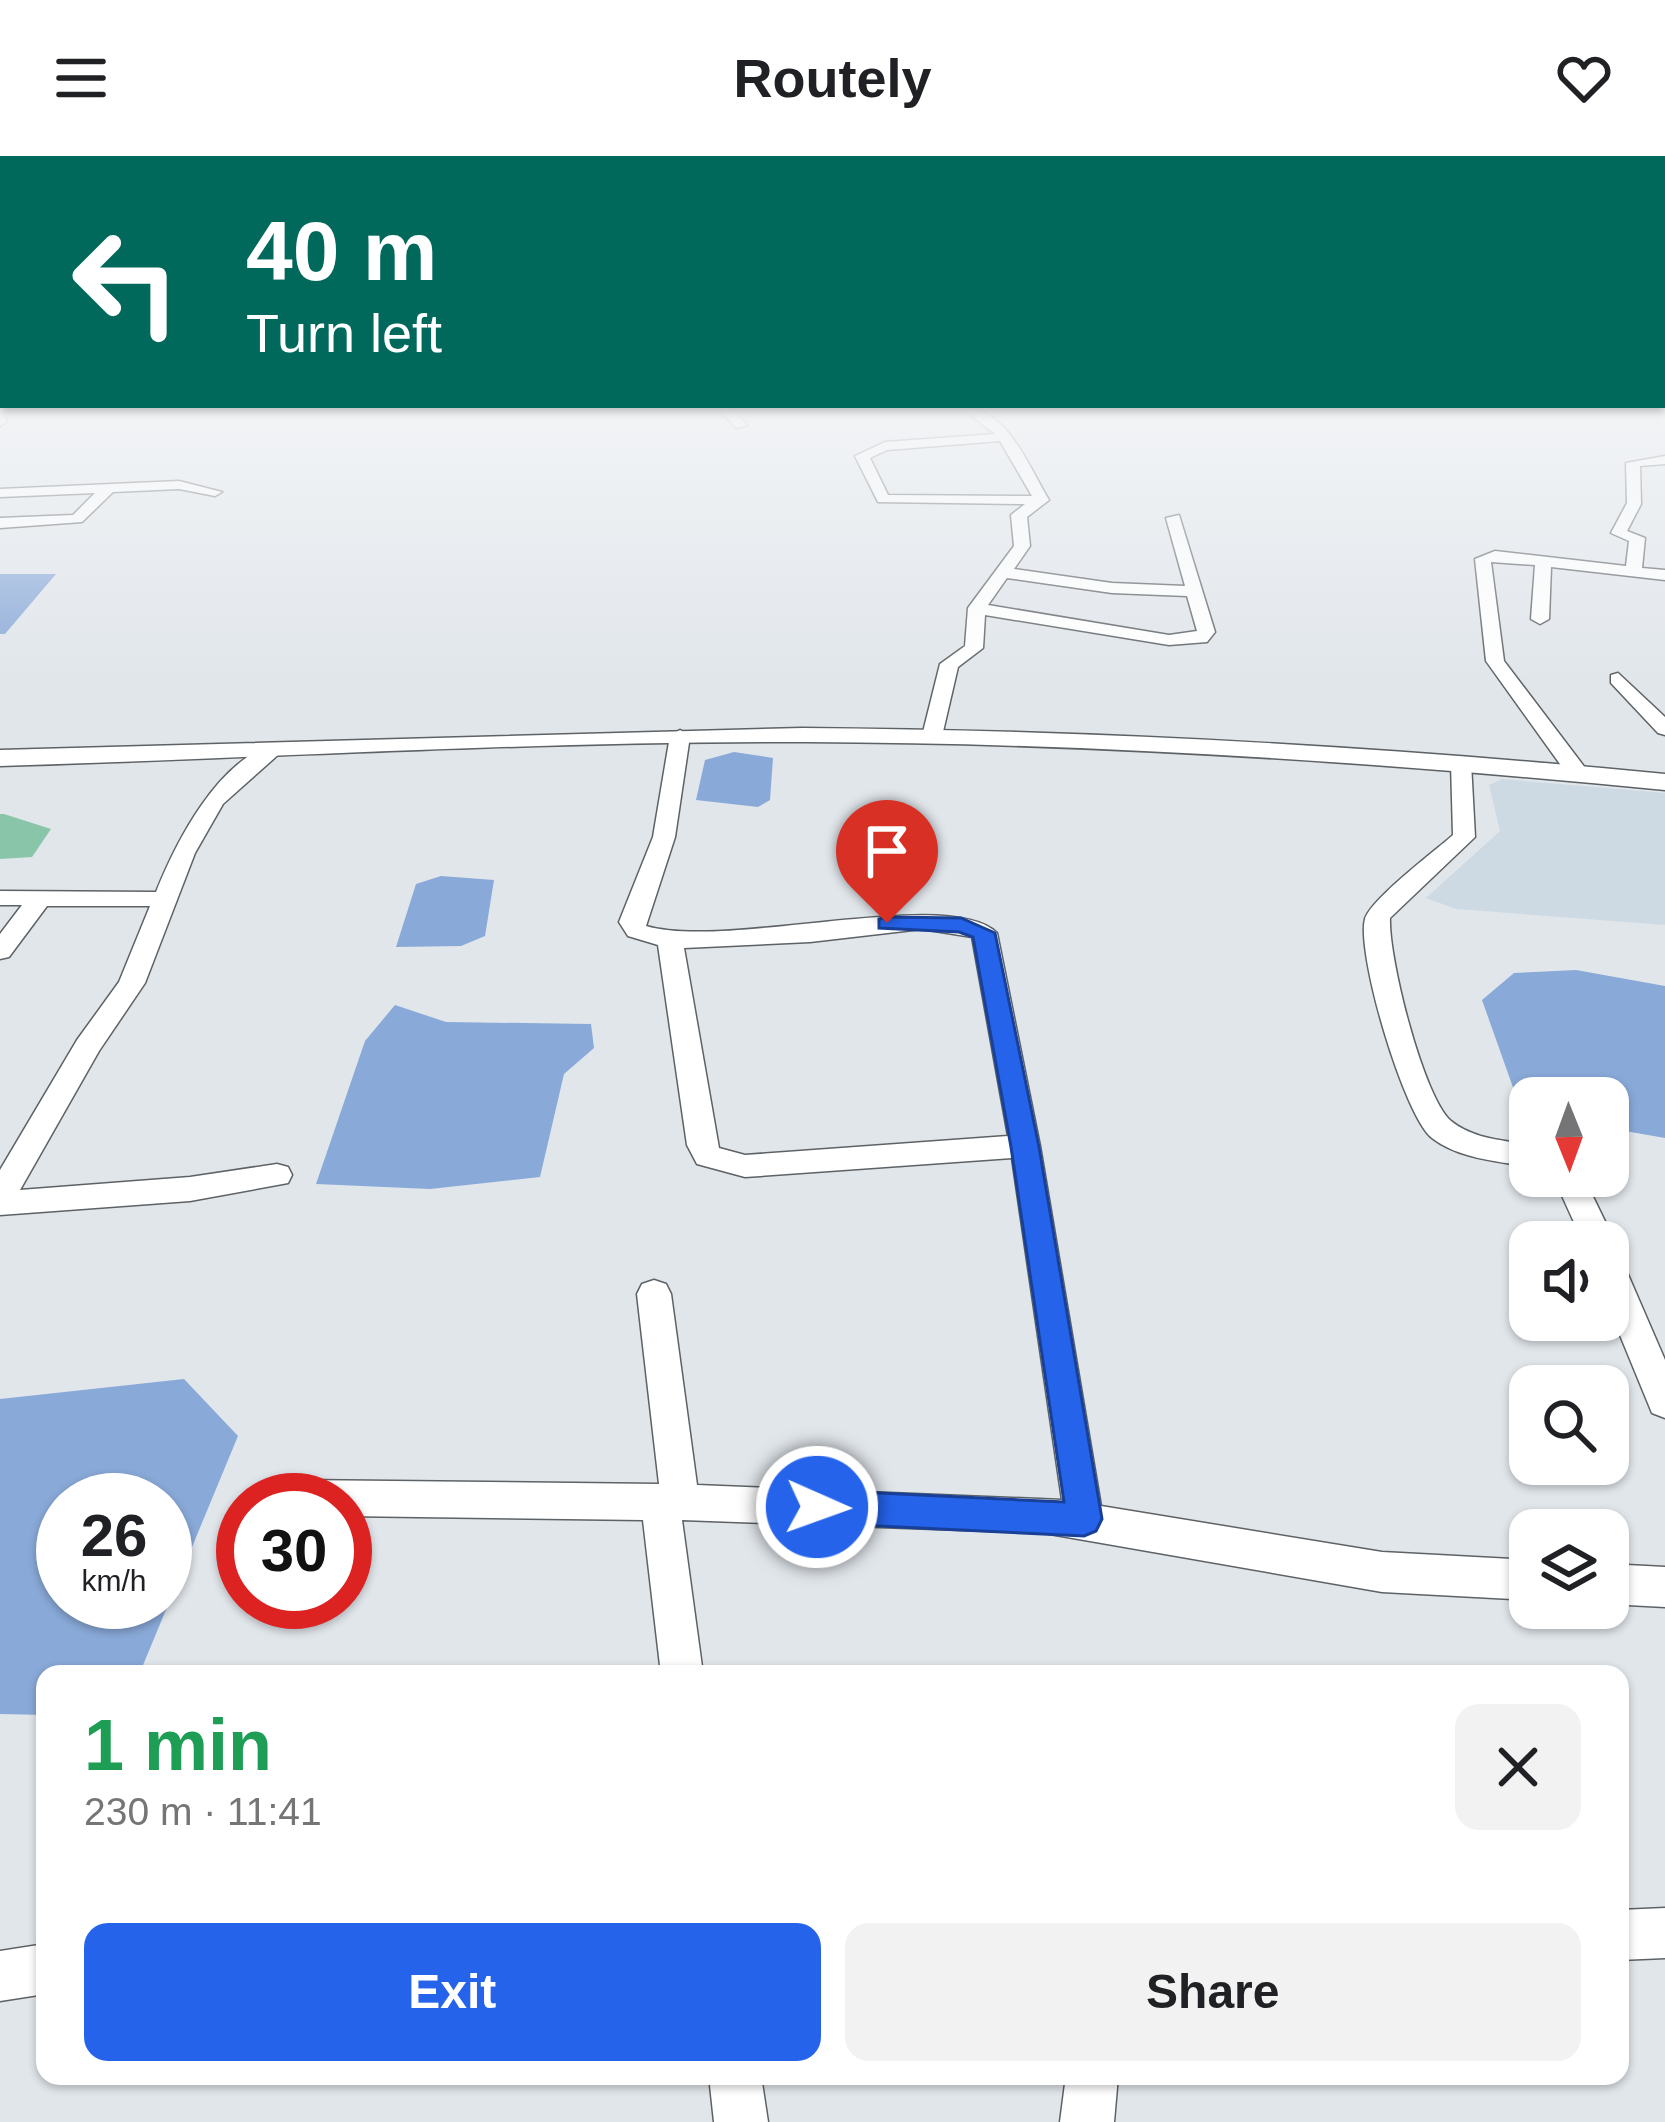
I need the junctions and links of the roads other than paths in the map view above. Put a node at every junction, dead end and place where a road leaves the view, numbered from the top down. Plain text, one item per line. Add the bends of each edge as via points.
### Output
1 (97, 500) edge
2 (1002, 500) edge
3 (1042, 500) joint
4 (1635, 500) edge
5 (1174, 518) dead end
6 (0, 524) edge
7 (1544, 561) junction
8 (1634, 571) junction
9 (1000, 572) junction
10 (1665, 575) edge
11 (1193, 591) junction
12 (977, 608) junction
13 (1540, 619) dead end
14 (1618, 679) dead end
15 (1665, 729) edge
16 (680, 736) junction
17 (932, 736) junction
18 (272, 750) junction
19 (0, 758) edge
20 (1462, 763) junction
21 (1578, 772) junction
22 (1665, 782) edge
23 (0, 898) edge
24 (40, 898) junction
25 (164, 899) junction
26 (670, 941) junction
27 (0, 951) edge
28 (1025, 1147) junction
29 (1509, 1152) edge
30 (277, 1175) dead end
31 (0, 1200) edge
32 (654, 1294) dead end
33 (1629, 1315) edge
34 (1665, 1402) edge
35 (372, 1499) edge
36 (670, 1502) junction
37 (1084, 1519) junction
38 (1509, 1578) edge
39 (1629, 1585) edge
40 (1665, 1587) edge
41 (681, 1665) edge
42 (1665, 1933) edge
43 (1629, 1935) edge
44 (36, 1970) edge
45 (0, 1976) edge
46 (736, 2085) edge
47 (1091, 2085) edge
48 (741, 2122) edge
49 (1087, 2122) edge

1 - 6 street via 77,519
2 - 3 street
3 - 9 street via 1019,515 1022,546
4 - 8 street via 1619,533 1644,539
5 - 11 street
7 - 8 street
7 - 13 street
7 - 21 street via 1483,559 1492,650
8 - 10 street
9 - 11 street
9 - 12 street
11 - 12 street via 1206,632 1187,641
12 - 17 street via 974,648 949,664
14 - 15 street
16 - 17 street
16 - 18 street
16 - 26 street via 664,837 632,912 637,931
17 - 20 street
18 - 19 street
18 - 25 street via 214,800
20 - 21 street
20 - 29 street via 1464,837 1378,916 1376,941 1433,1121 1472,1144
21 - 22 street
23 - 24 street
24 - 25 street
24 - 27 street
25 - 31 street via 132,983
26 - 28 street via 859,925 984,933
26 - 28 street via 708,1156 745,1166
28 - 37 street
30 - 31 street via 190,1189
32 - 36 street
33 - 34 street
35 - 36 street
36 - 37 street
36 - 41 street
37 - 38 street via 1319,1563
39 - 40 street
42 - 43 street
44 - 45 street
46 - 48 street
47 - 49 street

